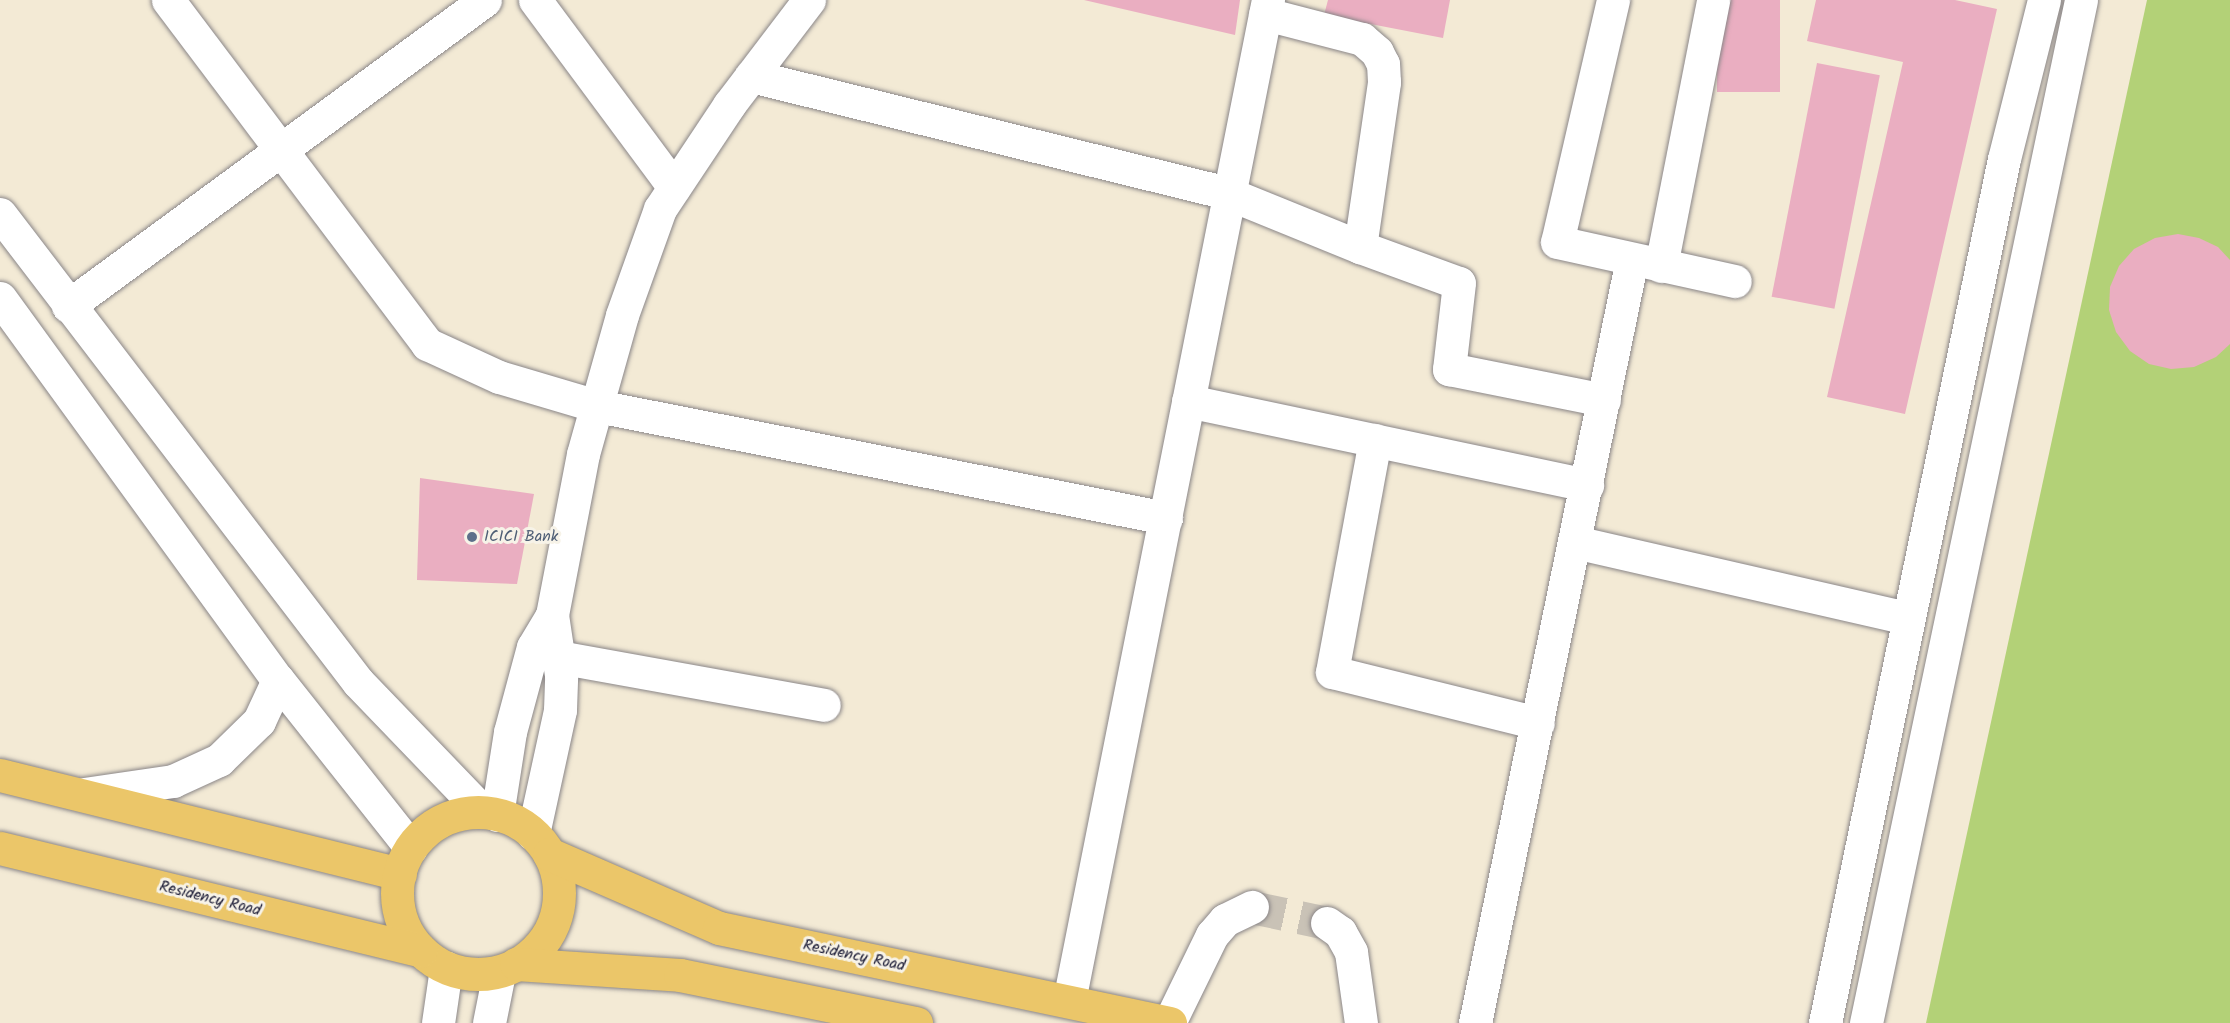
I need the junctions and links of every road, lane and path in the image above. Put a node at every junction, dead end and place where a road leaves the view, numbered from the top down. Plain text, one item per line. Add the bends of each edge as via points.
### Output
1 (168, 0) edge
2 (485, 0) edge
3 (535, 0) edge
4 (809, 0) edge
5 (1613, 0) edge
6 (1713, 0) edge
7 (2044, 0) edge
8 (2081, 0) edge
9 (1266, 7) edge
10 (751, 76) junction
11 (282, 149) junction
12 (674, 187) junction
13 (1227, 193) junction
14 (0, 214) edge
15 (1360, 248) junction
16 (1646, 263) junction
17 (1735, 281) dead end
18 (0, 298) edge
19 (69, 306) junction
20 (1604, 400) junction
21 (1188, 401) junction
22 (597, 406) junction
23 (1375, 440) junction
24 (1587, 485) junction
25 (1166, 518) junction
26 (1575, 542) junction
27 (552, 615) junction
28 (1908, 618) junction
29 (558, 657) junction
30 (278, 680) junction
31 (824, 705) dead end
32 (1538, 723) junction
33 (0, 775) edge
34 (84, 794) junction
35 (490, 814) junction
36 (541, 844) junction
37 (0, 848) edge
38 (405, 861) junction
39 (1252, 907) tunnel mouth
40 (1328, 923) tunnel mouth
41 (434, 959) junction
42 (508, 969) junction
43 (1069, 1002) junction
44 (438, 1023) edge
45 (489, 1023) edge
46 (916, 1023) edge
47 (1169, 1023) edge
48 (1361, 1023) edge
49 (1475, 1023) edge
50 (1825, 1023) edge
51 (1866, 1023) edge

1 - 11 street
2 - 11 street
3 - 12 street
4 - 10 street
5 - 16 street via 1557,242
6 - 16 street
7 - 28 street via 2004,159
8 - 51 street
9 - 13 street
9 - 15 street via 1362,39 1377,52 1383,64 1384,82
10 - 12 street
10 - 13 street
11 - 19 street
11 - 22 street via 378,284 427,344 499,377
12 - 22 street via 660,209 622,315
13 - 15 street
13 - 21 street
14 - 19 street
15 - 20 street via 1459,283 1449,369
16 - 17 street
16 - 20 street
18 - 30 street
19 - 35 street via 358,682
20 - 24 street
21 - 23 street
21 - 25 street
22 - 25 street
22 - 27 street via 583,454
23 - 24 street
23 - 32 street via 1332,672
24 - 26 street
25 - 43 street
26 - 28 street
26 - 32 street
27 - 29 street
27 - 35 street via 533,647
28 - 50 street
29 - 31 street
29 - 36 street via 560,710
30 - 34 street via 259,721 219,760 173,781
30 - 38 street
32 - 49 street
33 - 34 main road
34 - 38 main road
35 - 36 main road via 510,818
35 - 38 main road via 455,816 430,828
36 - 42 main road via 558,878 556,912 537,949
36 - 43 main road, Residency Road via 719,928
37 - 41 main road, Residency Road
38 - 41 main road via 397,901 402,919
39 - 47 street via 1225,920 1212,935
40 - 48 street via 1340,932 1351,951
41 - 42 main road
41 - 44 street
42 - 45 street
42 - 46 main road via 680,975
43 - 47 main road, Residency Road

